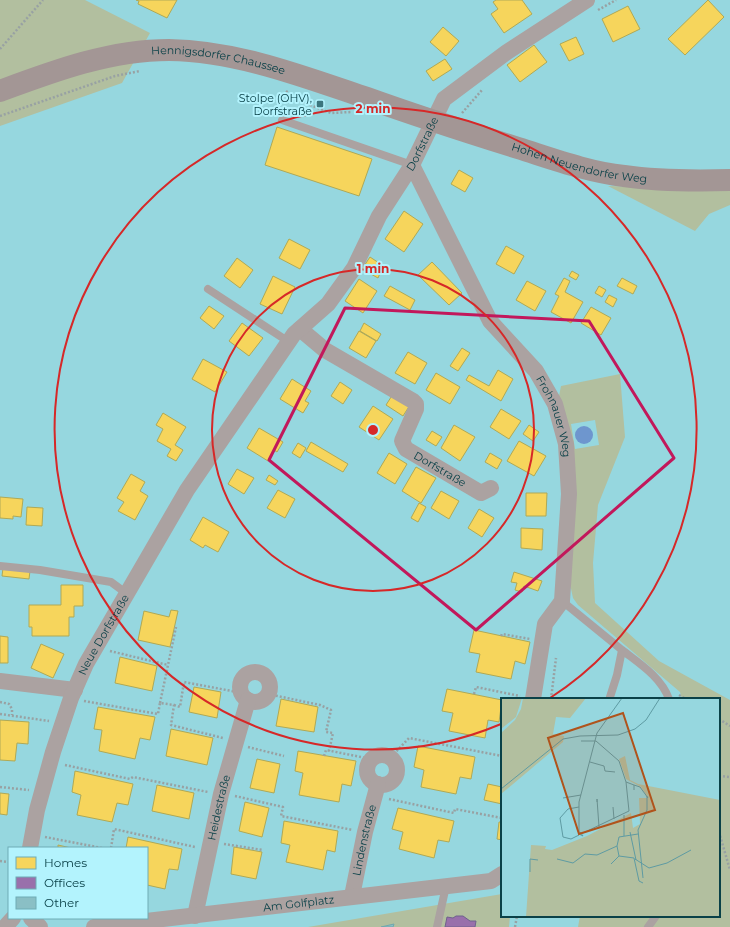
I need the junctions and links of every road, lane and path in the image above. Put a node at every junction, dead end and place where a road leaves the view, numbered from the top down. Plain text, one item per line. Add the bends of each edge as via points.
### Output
1 (43, 0) edge
2 (587, 0) edge
3 (0, 48) edge
4 (141, 71) dead end
5 (281, 89) dead end
6 (0, 91) edge
7 (462, 111) dead end
8 (358, 114) dead end
9 (470, 114) dead end
10 (0, 116) edge
11 (282, 120) dead end
12 (432, 121) junction
13 (412, 165) junction
14 (730, 180) edge
15 (208, 289) dead end
16 (300, 329) junction
17 (289, 342) junction
18 (220, 441) joint
19 (491, 488) dead end
20 (0, 566) edge
21 (126, 593) junction
22 (562, 602) junction
23 (176, 627) dead end
24 (501, 636) dead end
25 (542, 641) junction
26 (94, 647) junction
27 (622, 650) junction
28 (168, 665) junction
29 (0, 681) edge
30 (73, 694) junction
31 (268, 694) junction
32 (474, 694) dead end
33 (244, 696) junction
34 (610, 697) dead end
35 (529, 698) edge
36 (669, 698) edge
37 (0, 702) edge
38 (160, 703) junction
39 (174, 706) junction
40 (0, 714) edge
41 (12, 716) junction
42 (720, 720) edge
43 (63, 723) junction
44 (730, 726) edge
45 (235, 742) junction
46 (329, 751) junction
47 (284, 756) dead end
48 (324, 756) dead end
49 (501, 756) edge
50 (391, 757) junction
51 (370, 759) junction
52 (50, 761) junction
53 (720, 776) edge
54 (730, 778) edge
55 (0, 787) edge
56 (376, 790) junction
57 (42, 792) junction
58 (221, 793) junction
59 (501, 818) edge
60 (365, 832) junction
61 (720, 835) edge
62 (31, 841) edge
63 (209, 846) junction
64 (92, 847) edge
65 (111, 847) edge
66 (264, 850) dead end
67 (730, 870) edge
68 (501, 875) edge
69 (446, 886) junction
70 (352, 896) junction
71 (195, 916) junction
72 (517, 917) edge
73 (655, 917) edge
74 (12, 919) edge
75 (32, 919) edge
76 (5, 927) edge
77 (40, 927) edge
78 (94, 927) edge
79 (437, 927) edge
80 (516, 927) edge
81 (648, 927) edge

1 - 3 path
2 - 12 street, Dorfstraße via 507,52 444,99
4 - 10 path via 115,76
5 - 8 path via 288,91 297,100 331,113
6 - 12 main road, Hennigsdorfer Chaussee via 67,66 131,53 168,50 217,54 288,71
7 - 9 path
11 - 13 lane
12 - 13 street, Dorfstraße
12 - 14 main road, Hohen Neuendorfer Weg via 583,168 622,176 664,181
13 - 16 street, Dorfstraße via 379,216 354,268 328,304
13 - 22 street, Frohnauer Weg via 490,321 536,371 555,404 566,444 569,494
15 - 17 lane
16 - 17 street, Dorfstraße
16 - 19 street, Dorfstraße via 325,350 416,404 402,441 406,449 481,493
17 - 18 street, Dorfstraße
18 - 21 street, Neue Dorfstraße via 187,490
20 - 21 lane via 111,582
21 - 26 street, Neue Dorfstraße
22 - 25 street via 545,624
22 - 27 lane
23 - 28 path
24 - 25 path via 502,634
25 - 35 street
26 - 28 path
26 - 30 street, Neue Dorfstraße
27 - 34 lane
27 - 36 lane via 649,671 666,689
28 - 38 path
29 - 30 street
30 - 38 path via 158,714
30 - 43 street, Neue Dorfstraße
31 - 33 street via 259,701
31 - 33 street, Heidestraße via 270,687 267,678 254,672 244,676 241,681
31 - 46 path via 320,704 331,710 326,732 333,733
32 - 35 path via 476,687
33 - 39 path via 184,682 180,707
33 - 45 street, Heidestraße
37 - 41 path via 9,704
38 - 39 path
39 - 45 path via 171,725
40 - 41 path
41 - 43 path
42 - 44 path
43 - 52 street, Neue Dorfstraße
45 - 47 path
45 - 58 street, Heidestraße
46 - 48 path via 326,750
46 - 51 path
49 - 50 path via 409,738
50 - 51 street via 381,754
50 - 56 street via 396,763 397,774 391,782
51 - 56 street via 367,774
52 - 57 street, Neue Dorfstraße
52 - 58 path via 130,779 133,777
53 - 54 path
55 - 57 path
56 - 59 path via 454,813 455,809
56 - 60 street, Lindenstraße
57 - 62 street, Neue Dorfstraße
58 - 60 path via 283,807 281,816
58 - 63 street, Heidestraße
60 - 70 street, Lindenstraße
61 - 67 path
62 - 64 path
63 - 65 path via 114,829
63 - 66 path
63 - 71 street, Heidestraße
68 - 69 street, Am Golfplatz via 491,881
69 - 70 street, Am Golfplatz
69 - 79 lane
70 - 71 street, Am Golfplatz
71 - 78 street, Am Golfplatz
72 - 80 path
73 - 81 lane
74 - 76 street
75 - 77 street

